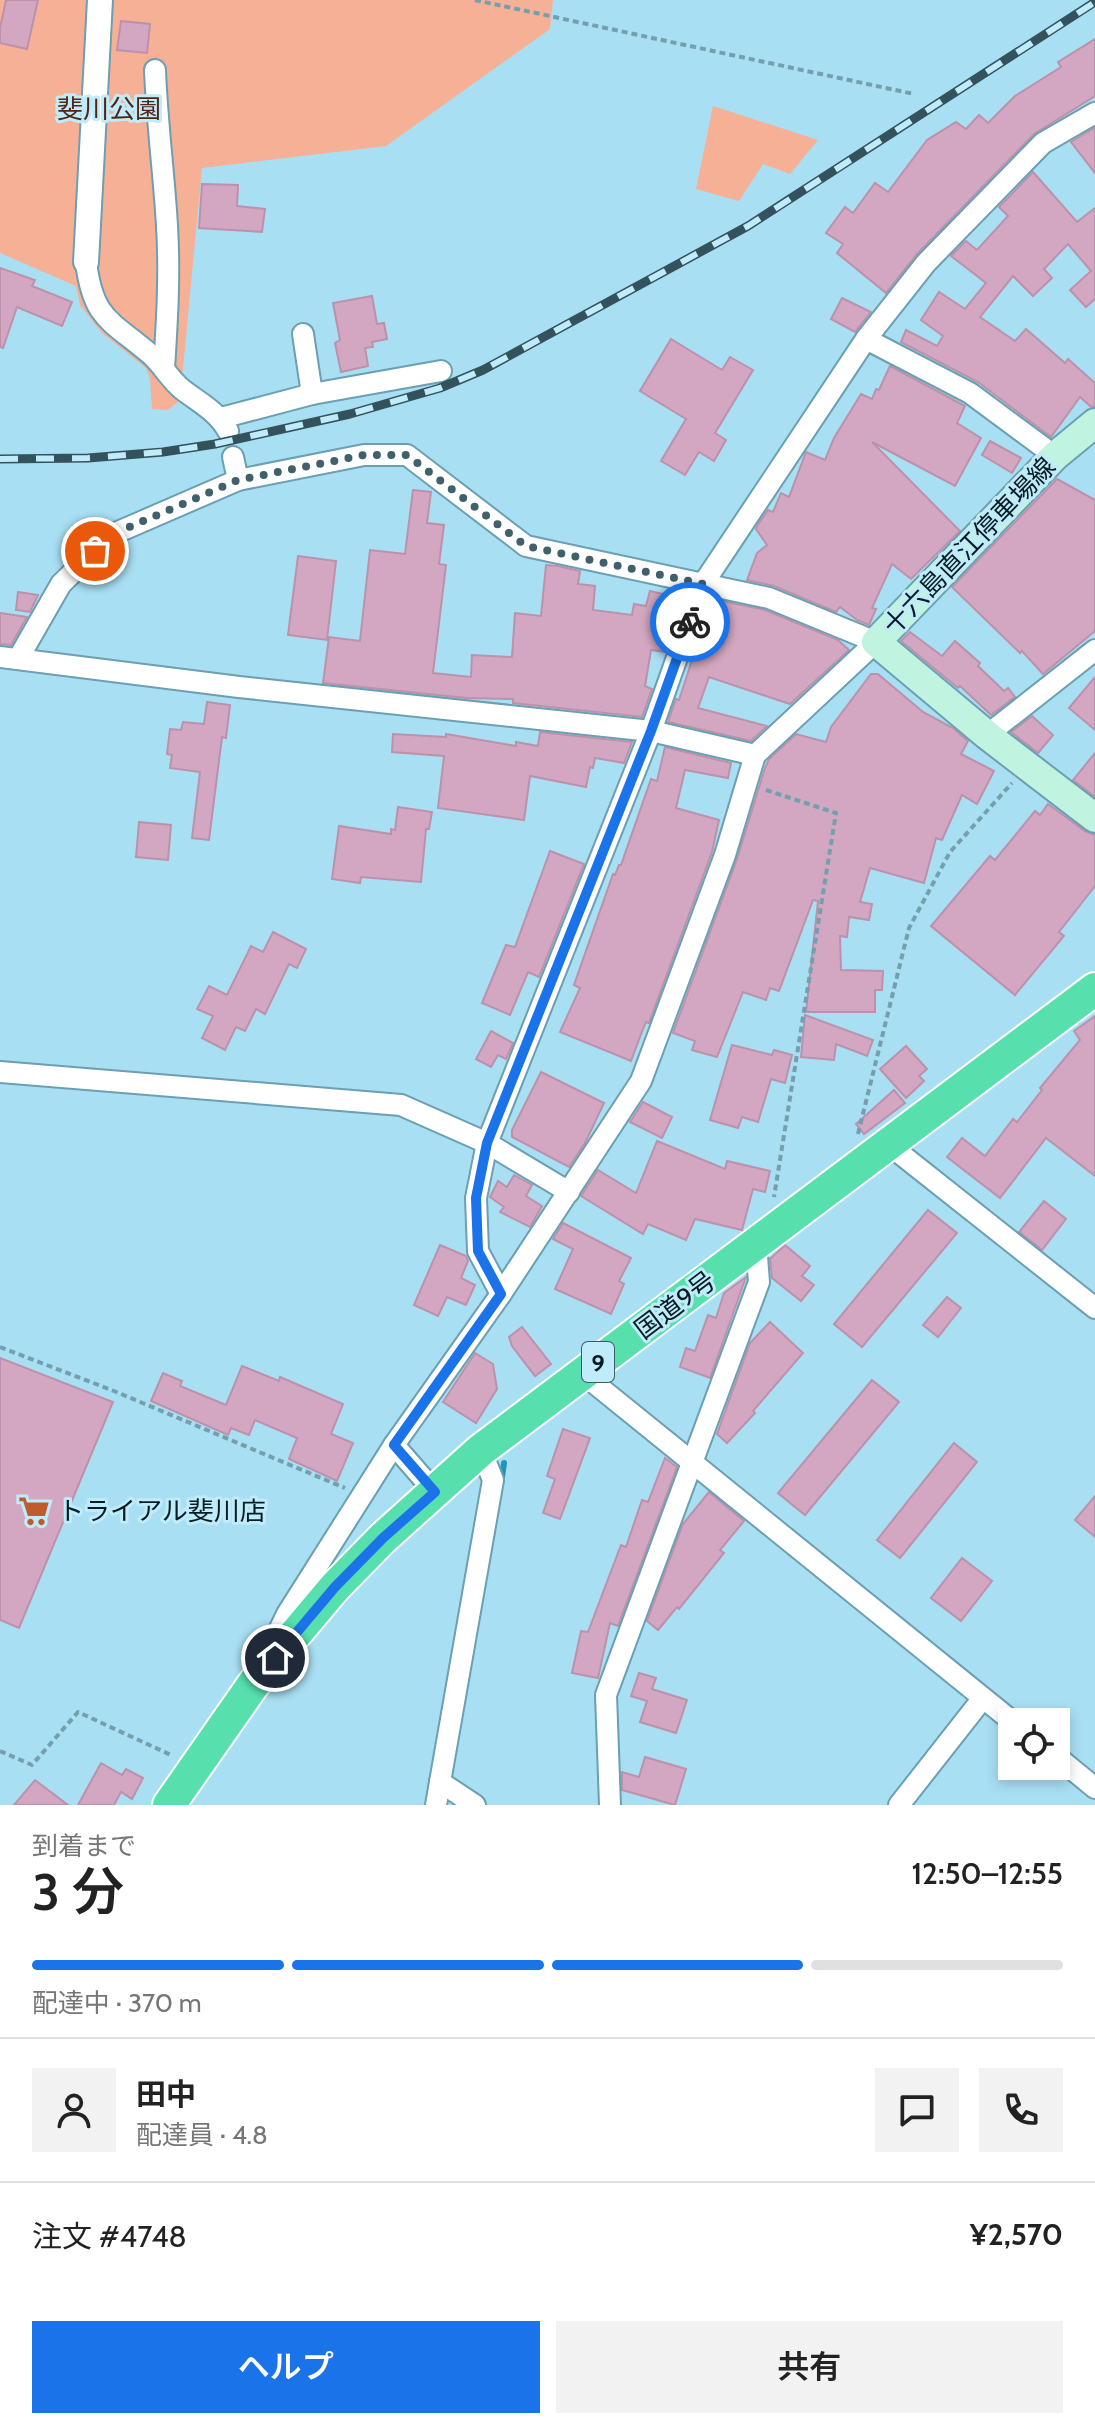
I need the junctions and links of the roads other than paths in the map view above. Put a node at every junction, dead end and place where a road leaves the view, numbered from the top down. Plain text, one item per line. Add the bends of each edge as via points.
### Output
1 (100, 0) edge
2 (155, 70) dead end
3 (1095, 113) edge
4 (86, 262) joint
5 (303, 334) dead end
6 (866, 339) junction
7 (164, 369) junction
8 (441, 371) dead end
9 (312, 394) junction
10 (1095, 423) edge
11 (1055, 456) junction
12 (233, 457) dead end
13 (238, 480) junction
14 (703, 584) junction
15 (876, 642) junction
16 (1095, 650) edge
17 (9, 658) edge
18 (651, 731) junction
19 (987, 735) junction
20 (755, 755) junction
21 (1095, 818) edge
22 (1095, 989) edge
23 (0, 1072) edge
24 (487, 1143) junction
25 (888, 1144) junction
26 (569, 1192) junction
27 (762, 1240) junction
28 (501, 1294) junction
29 (1095, 1308) edge
30 (583, 1374) junction
31 (394, 1445) junction
32 (481, 1450) junction
33 (691, 1463) junction
34 (435, 1492) junction
35 (255, 1682) junction
36 (983, 1698) junction
37 (998, 1710) edge
38 (1070, 1767) edge
39 (440, 1782) junction
40 (1095, 1788) edge
41 (169, 1805) edge
42 (436, 1805) edge
43 (475, 1805) edge
44 (610, 1805) edge
45 (899, 1805) edge

1 - 4 street
2 - 7 street via 169,279
3 - 6 street via 1043,143 926,263
4 - 7 street via 96,305
5 - 9 street
6 - 11 street via 970,393
6 - 14 street
7 - 9 street via 224,425
8 - 9 street
10 - 11 main road, 十六島直江停車場線
11 - 15 main road, 十六島直江停車場線
12 - 13 street
13 - 14 street via 364,455 407,455 526,546
13 - 17 street via 111,535 61,584
14 - 15 street via 769,598
14 - 18 street
15 - 19 main road, 十六島直江停車場線
15 - 20 street
16 - 19 street
17 - 18 street
18 - 20 street
18 - 24 street
19 - 21 main road, 十六島直江停車場線
20 - 26 street via 725,855 641,1081
22 - 25 highway, 国道9号 / 9
23 - 24 street via 401,1105
24 - 26 street
24 - 28 street via 476,1198 478,1251
25 - 27 highway, 国道9号 / 9
25 - 29 street
26 - 28 street
27 - 30 highway, 国道9号 / 9
27 - 33 street via 759,1282
28 - 31 street
30 - 32 highway, 国道9号 / 9
30 - 33 street
31 - 34 street
31 - 35 street via 287,1614
32 - 34 highway, 国道9号 / 9
32 - 39 street via 493,1480
33 - 36 street
33 - 44 street via 606,1695
34 - 35 highway, 国道9号 / 9 via 335,1587
35 - 41 highway, 国道9号 / 9
36 - 37 street
36 - 45 street
38 - 40 street
39 - 42 street
39 - 43 street

